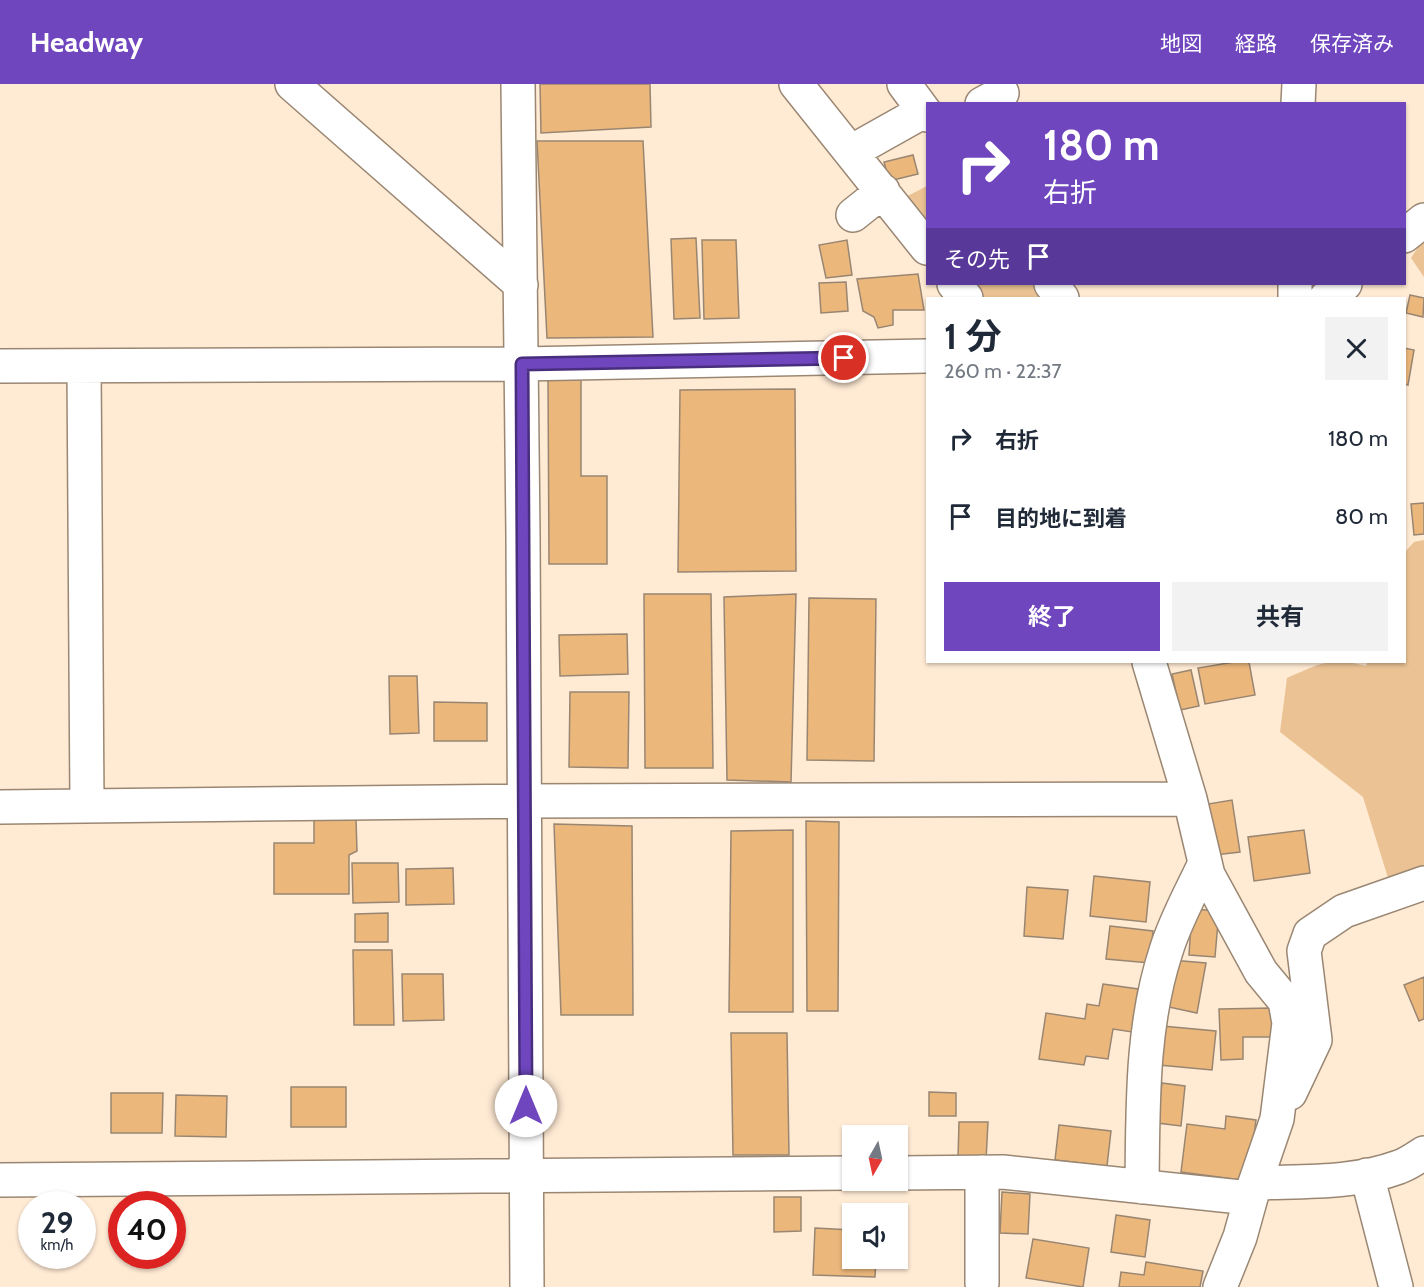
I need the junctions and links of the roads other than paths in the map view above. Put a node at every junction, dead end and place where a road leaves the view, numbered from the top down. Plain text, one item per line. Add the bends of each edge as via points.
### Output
1 (292, 84) edge
2 (518, 84) edge
3 (796, 84) edge
4 (904, 84) edge
5 (1299, 84) edge
6 (1298, 102) edge
7 (926, 113) edge
8 (851, 152) junction
9 (883, 191) junction
10 (853, 215) dead end
11 (1424, 220) edge
12 (1406, 234) edge
13 (926, 248) edge
14 (521, 285) junction
15 (955, 285) edge
16 (1052, 285) edge
17 (1344, 285) edge
18 (965, 297) edge
19 (1061, 297) edge
20 (1327, 297) edge
21 (926, 356) edge
22 (522, 364) junction
23 (0, 366) edge
24 (84, 366) junction
25 (1149, 663) edge
26 (1190, 799) junction
27 (524, 801) junction
28 (87, 806) junction
29 (0, 807) edge
30 (1205, 863) junction
31 (1424, 882) edge
32 (1277, 1119) junction
33 (1424, 1153) edge
34 (982, 1172) junction
35 (842, 1173) edge
36 (908, 1173) edge
37 (1367, 1174) junction
38 (526, 1177) junction
39 (0, 1180) edge
40 (1142, 1187) junction
41 (1252, 1191) junction
42 (982, 1284) dead end
43 (527, 1287) edge
44 (1220, 1287) edge
45 (1396, 1287) edge

1 - 14 street
2 - 14 street
3 - 8 street
4 - 7 street
5 - 6 street
7 - 8 street
8 - 9 street
9 - 10 street
9 - 13 street
11 - 12 street
14 - 22 street
15 - 18 street
16 - 19 street
17 - 20 street
21 - 22 street
22 - 24 street
22 - 27 street
23 - 24 street
24 - 28 street
25 - 26 street
26 - 27 street
26 - 30 street
27 - 28 street
27 - 38 street
28 - 29 street
30 - 32 street via 1261,972 1286,1001 1289,1023
30 - 40 street via 1166,950 1154,1002 1143,1071
31 - 32 street via 1344,911 1310,933 1304,951 1315,1040
32 - 41 street
33 - 37 street via 1399,1167
34 - 36 street
34 - 40 street
34 - 42 street
35 - 38 street
37 - 41 street
37 - 45 street
38 - 39 street
38 - 43 street
40 - 41 street
41 - 44 street via 1240,1237

